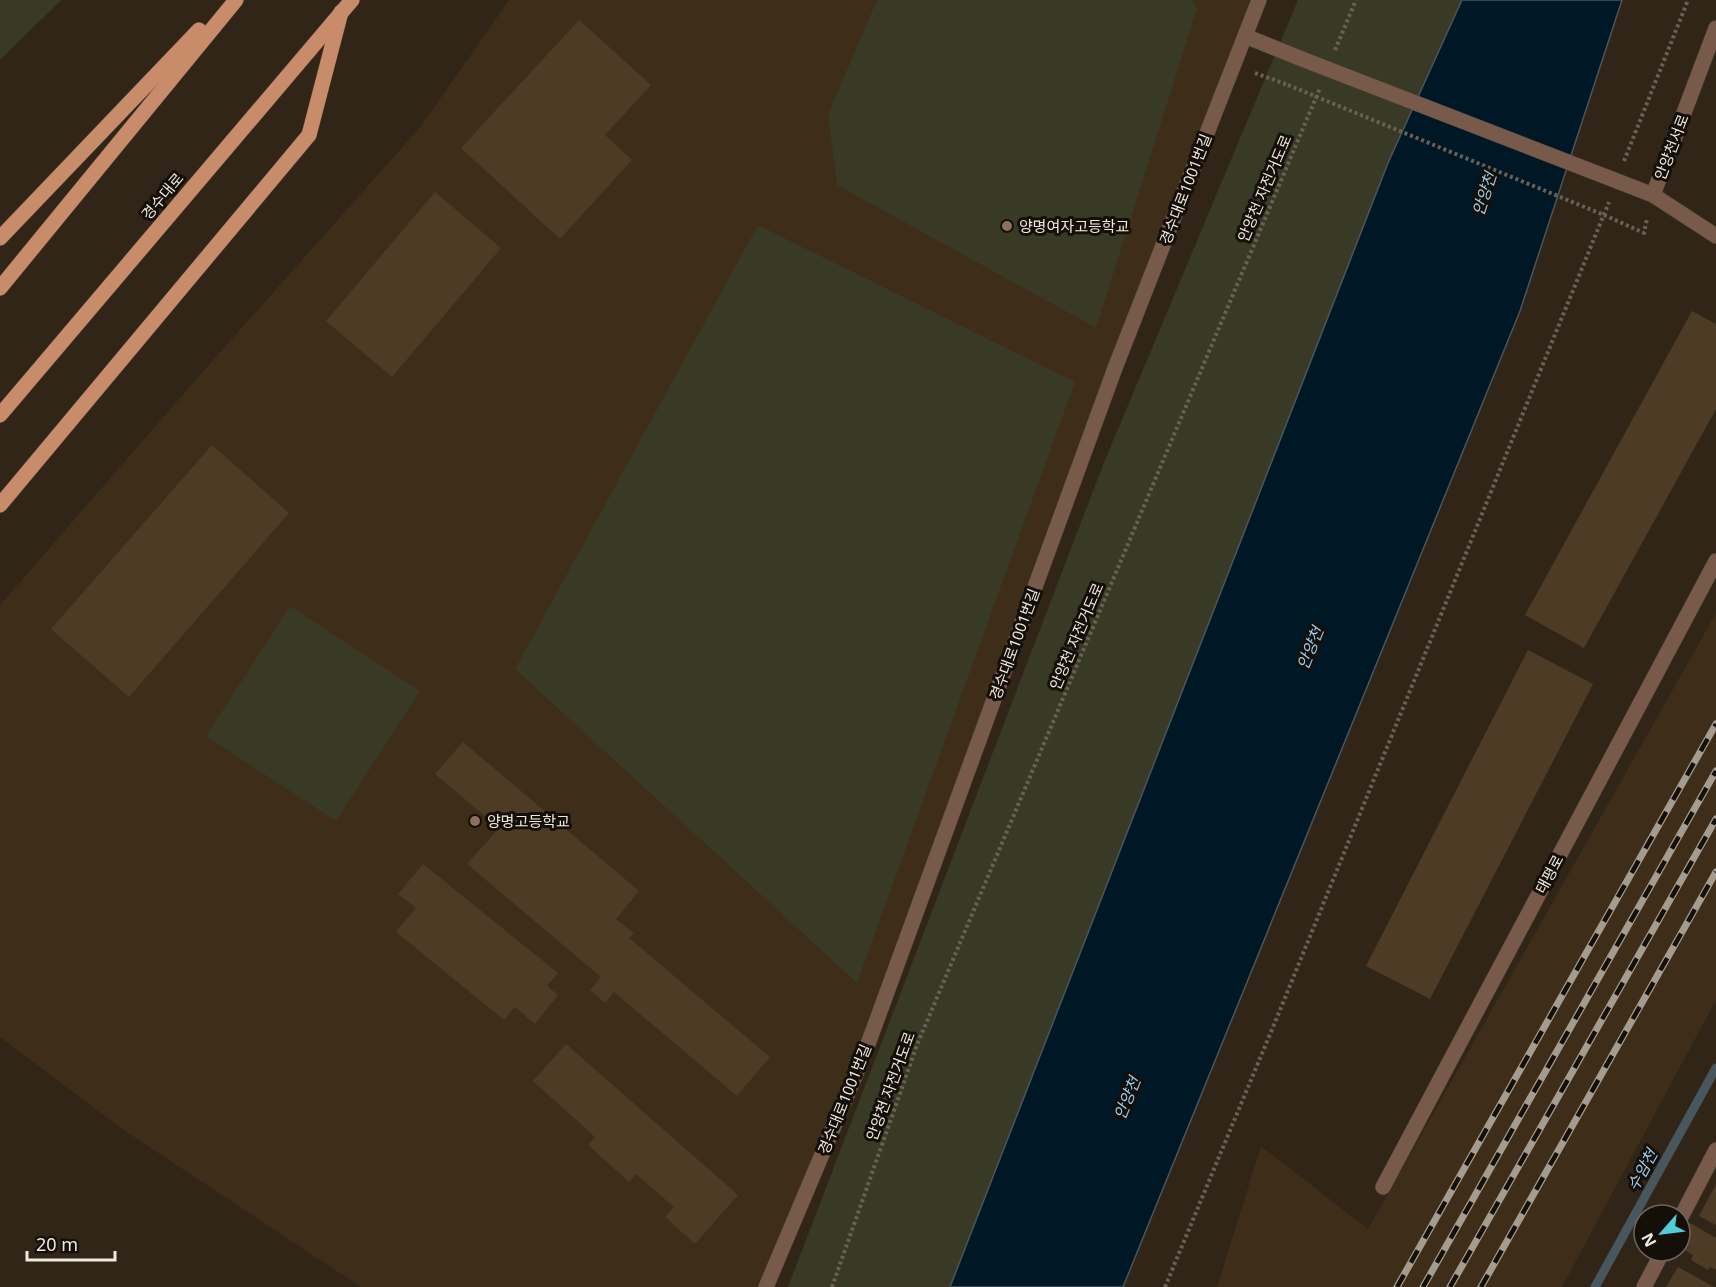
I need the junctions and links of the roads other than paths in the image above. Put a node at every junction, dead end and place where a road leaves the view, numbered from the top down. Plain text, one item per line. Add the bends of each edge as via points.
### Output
1 (229, 0) edge
2 (236, 0) edge
3 (352, 0) edge
4 (1259, 0) edge
5 (341, 12) junction
6 (1716, 28) edge
7 (1245, 36) junction
8 (1653, 195) junction
9 (1716, 236) edge
10 (0, 238) edge
11 (0, 288) edge
12 (0, 415) edge
13 (0, 505) edge
14 (1716, 561) edge
15 (1716, 1150) edge
16 (1383, 1187) dead end
17 (1688, 1203) edge
18 (1657, 1263) edge
19 (766, 1287) edge
20 (1644, 1287) edge

1 - 10 main road
2 - 11 main road
3 - 5 main road, 경수대로
4 - 7 street, 경수대로1001번길
5 - 12 main road, 경수대로
5 - 13 main road via 309,135
6 - 8 street, 안양천서로
7 - 8 street, bridge
7 - 19 street, 경수대로1001번길 via 1115,368 864,1055
8 - 9 street, 안양천서로
14 - 16 street, 태평로
15 - 17 street
18 - 20 street

